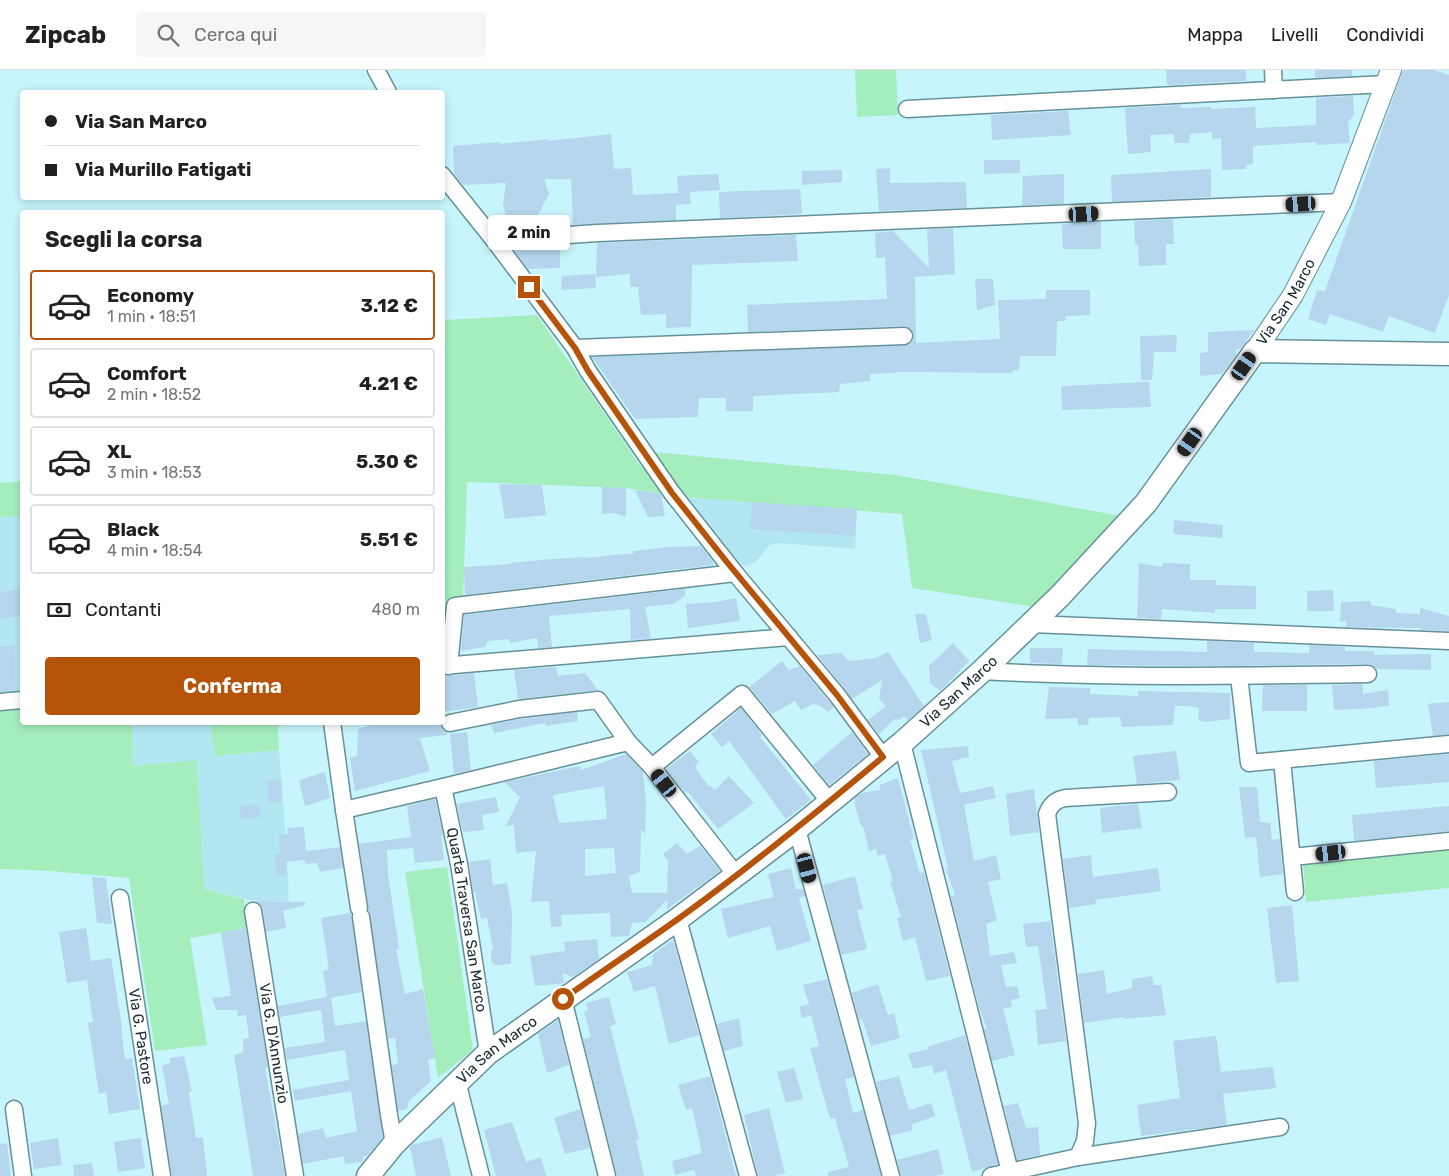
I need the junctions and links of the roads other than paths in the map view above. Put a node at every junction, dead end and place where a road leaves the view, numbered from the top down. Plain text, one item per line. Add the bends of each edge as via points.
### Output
1 (376, 70) edge
2 (1273, 70) edge
3 (1388, 77) edge
4 (387, 90) edge
5 (1274, 90) junction
6 (907, 109) dead end
7 (445, 179) edge
8 (1341, 202) junction
9 (494, 240) junction
10 (904, 336) dead end
11 (575, 348) junction
12 (1255, 351) junction
13 (1449, 354) edge
14 (735, 573) junction
15 (1031, 624) junction
16 (790, 637) junction
17 (1449, 642) edge
18 (446, 666) edge
19 (982, 671) junction
20 (1368, 674) dead end
21 (1239, 676) junction
22 (20, 700) edge
23 (0, 702) edge
24 (450, 723) dead end
25 (332, 725) edge
26 (628, 742) junction
27 (902, 743) junction
28 (1449, 744) edge
29 (883, 757) junction
30 (1282, 760) junction
31 (652, 767) junction
32 (443, 787) junction
33 (1168, 792) dead end
34 (830, 802) junction
35 (344, 810) junction
36 (797, 829) junction
37 (1449, 841) edge
38 (1292, 857) junction
39 (736, 875) junction
40 (1295, 892) dead end
41 (120, 898) dead end
42 (253, 911) dead end
43 (678, 919) junction
44 (563, 999) junction
45 (488, 1053) junction
46 (457, 1081) junction
47 (14, 1109) dead end
48 (1280, 1126) dead end
49 (394, 1144) junction
50 (1078, 1157) junction
51 (1010, 1172) junction
52 (23, 1176) edge
53 (162, 1176) edge
54 (295, 1176) edge
55 (368, 1176) edge
56 (481, 1176) edge
57 (607, 1176) edge
58 (748, 1176) edge
59 (892, 1176) edge
60 (991, 1176) edge

1 - 4 street
2 - 5 street
3 - 5 street
3 - 8 street, Via San Marco
5 - 6 street
7 - 9 street
8 - 9 street
8 - 12 street, Via San Marco via 1293,295
9 - 11 street
10 - 11 street
11 - 14 street via 672,493
12 - 13 main road
12 - 15 main road, Via San Marco via 1146,504
14 - 16 street
14 - 18 street via 455,606
15 - 17 street
15 - 19 main road, Via San Marco
16 - 18 street
16 - 29 street
19 - 21 street
19 - 27 main road, Via San Marco
20 - 21 street
21 - 30 street via 1249,763
22 - 23 street
24 - 26 street via 519,709 598,700
25 - 35 street
26 - 31 street
26 - 32 street
27 - 29 main road, Via San Marco
27 - 51 street
28 - 30 street
29 - 34 main road, Via San Marco
30 - 38 street
31 - 34 street via 742,694
31 - 39 street
32 - 35 street
32 - 45 street, Quarta Traversa San Marco via 459,864
33 - 50 street via 1065,798 1052,805 1048,814 1087,1123 1085,1141
34 - 36 main road, Via San Marco
35 - 49 street
36 - 39 main road, Via San Marco
36 - 59 street
37 - 38 street
38 - 40 street
39 - 43 main road, Via San Marco
41 - 53 street, Via G. Pastore
42 - 54 street, Via G. D'Annunzio
43 - 44 main road, Via San Marco
43 - 58 street
44 - 45 main road, Via San Marco
44 - 57 street
45 - 46 main road, Via San Marco
46 - 49 main road, Via San Marco
46 - 56 street
47 - 52 street
48 - 50 street
49 - 55 main road, Via San Marco
50 - 51 street
51 - 60 street

